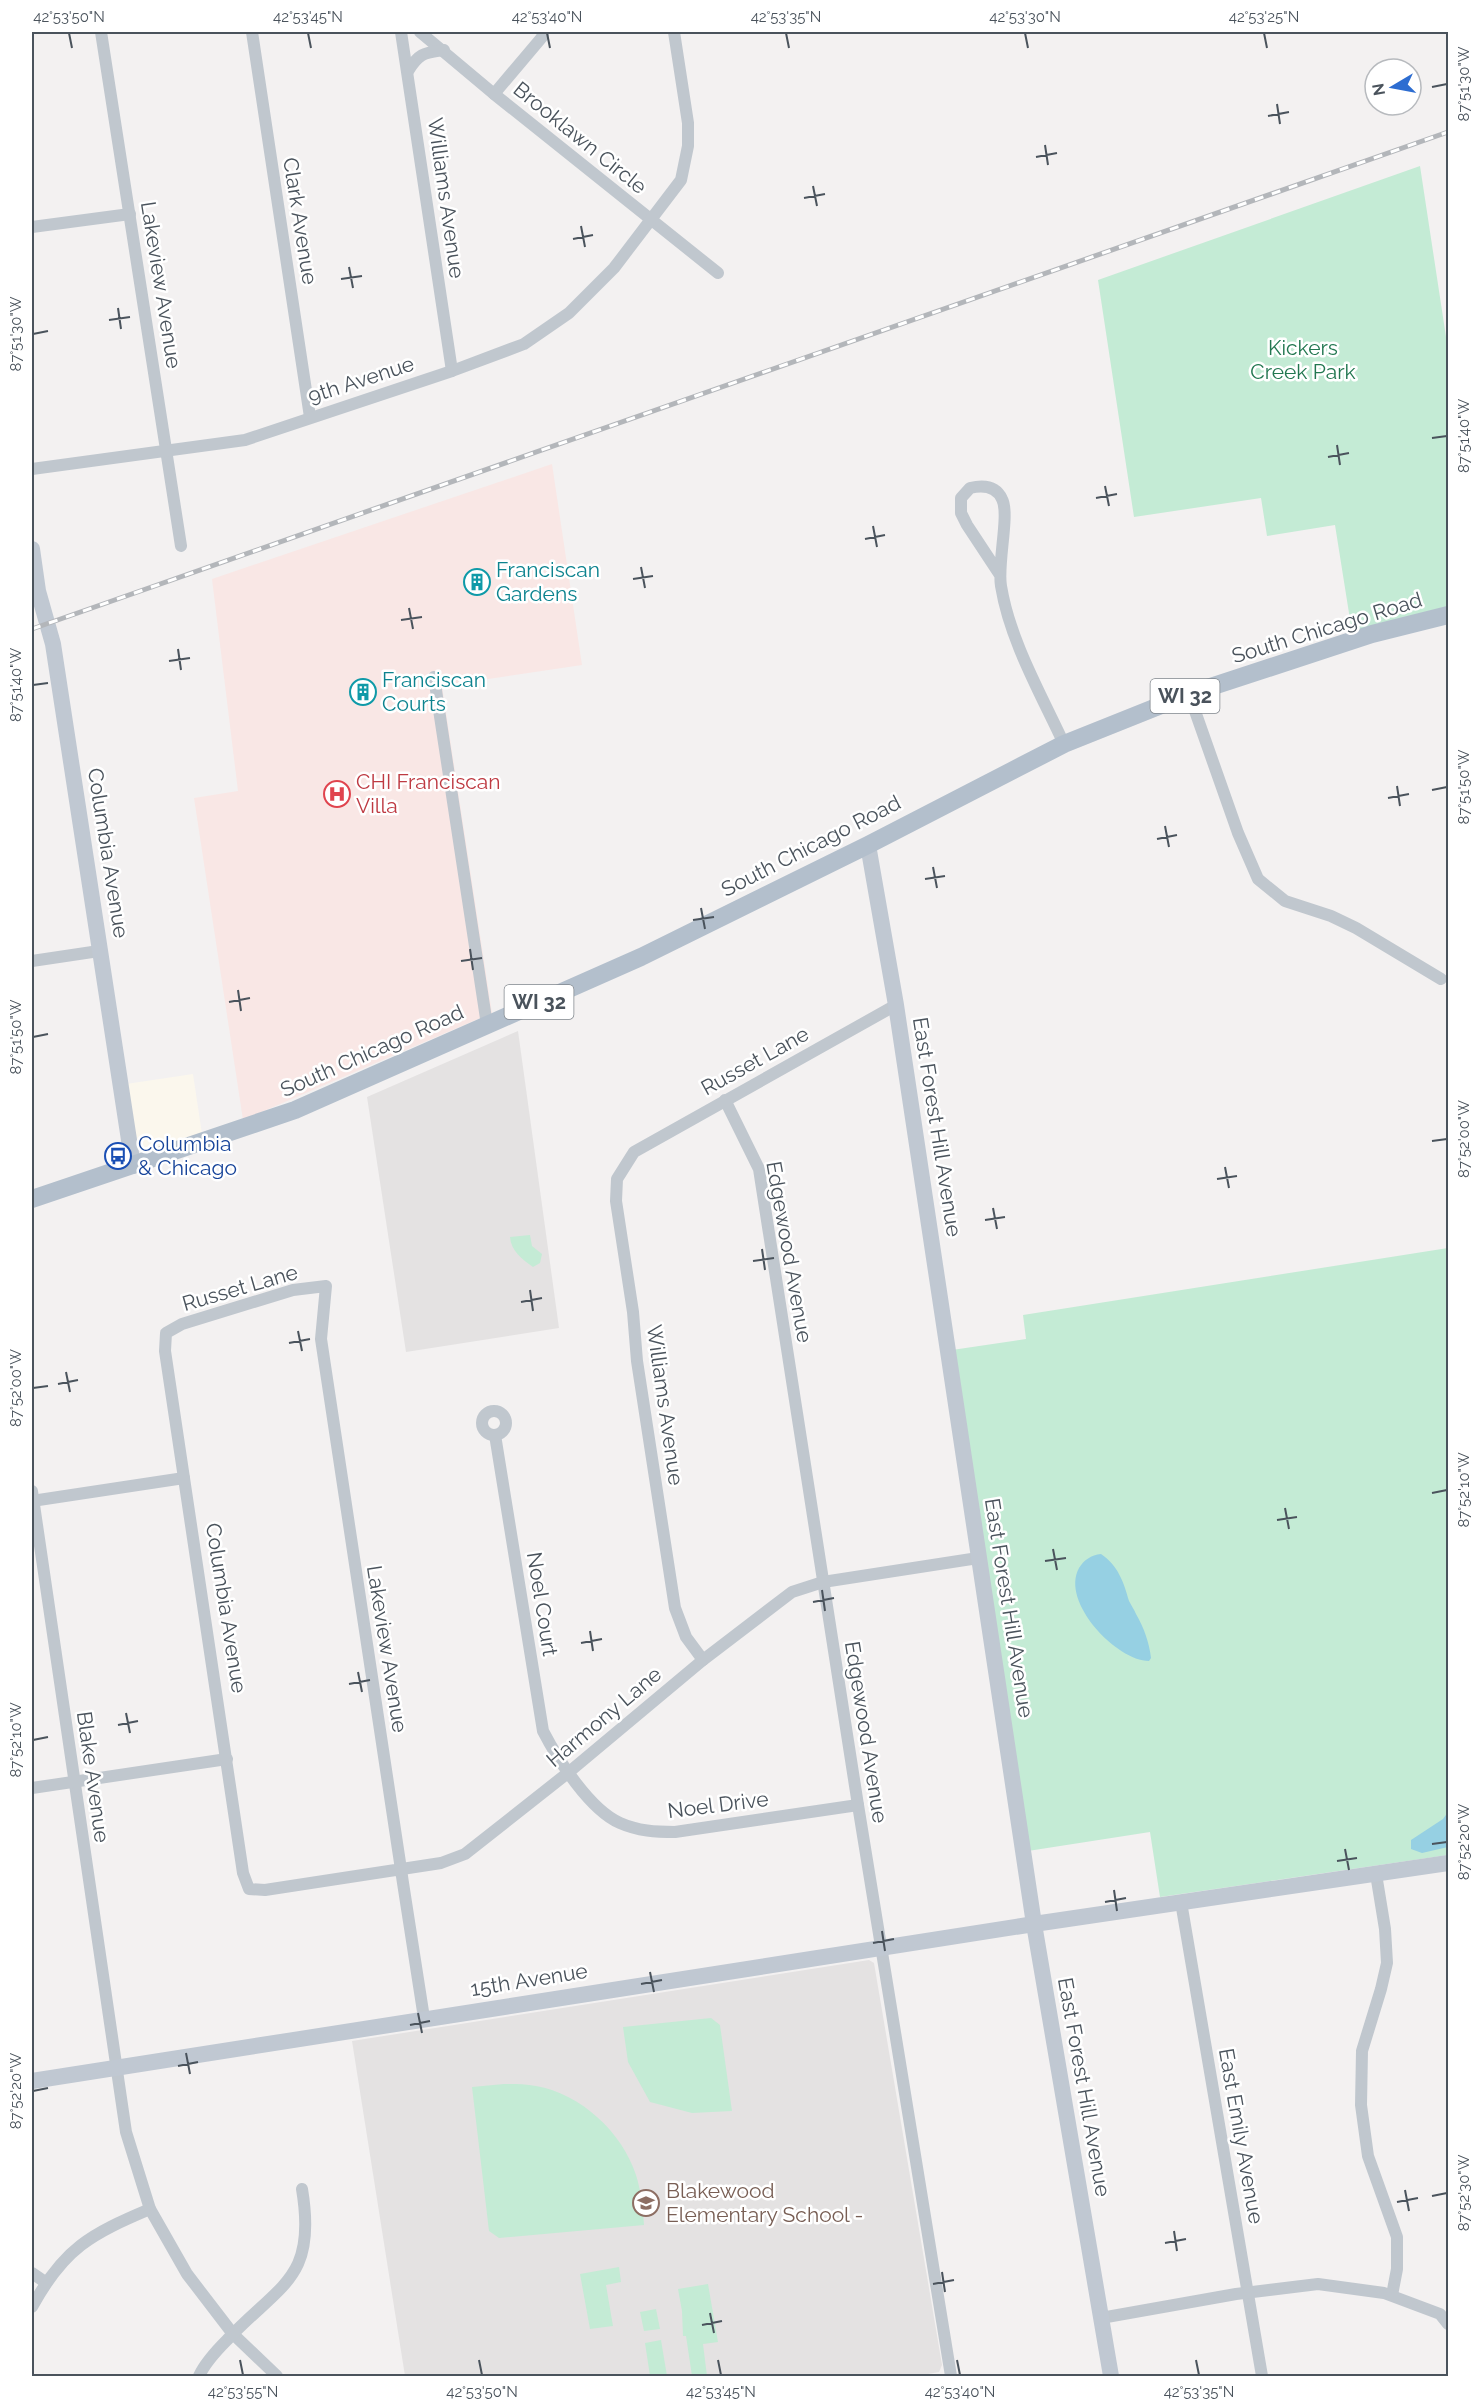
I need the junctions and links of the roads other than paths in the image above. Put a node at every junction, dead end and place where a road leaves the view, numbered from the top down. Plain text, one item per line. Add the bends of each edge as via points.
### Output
1 (101, 32) edge
2 (252, 32) edge
3 (401, 32) edge
4 (420, 32) edge
5 (542, 32) edge
6 (674, 32) edge
7 (444, 50) junction
8 (408, 71) junction
9 (494, 94) junction
10 (130, 214) junction
11 (651, 221) junction
12 (32, 227) edge
13 (718, 273) dead end
14 (452, 371) junction
15 (310, 417) junction
16 (168, 451) junction
17 (32, 469) edge
18 (181, 546) dead end
19 (32, 549) edge
20 (1000, 575) junction
21 (1449, 615) edge
22 (434, 677) dead end
23 (1189, 694) junction
24 (1064, 744) junction
25 (868, 845) junction
26 (99, 951) junction
27 (32, 961) edge
28 (1441, 979) dead end
29 (896, 1005) junction
30 (487, 1025) junction
31 (725, 1100) junction
32 (634, 1152) joint
33 (133, 1166) junction
34 (32, 1199) edge
35 (326, 1286) joint
36 (166, 1333) joint
37 (495, 1435) dead end
38 (184, 1478) junction
39 (32, 1497) edge
40 (978, 1558) junction
41 (823, 1582) junction
42 (703, 1660) junction
43 (227, 1759) junction
44 (569, 1772) junction
45 (74, 1782) junction
46 (32, 1788) edge
47 (858, 1805) junction
48 (1449, 1863) edge
49 (401, 1869) junction
50 (1376, 1874) junction
51 (249, 1888) joint
52 (1181, 1902) junction
53 (1034, 1924) junction
54 (881, 1948) junction
55 (424, 2018) junction
56 (116, 2068) junction
57 (32, 2081) edge
58 (302, 2189) dead end
59 (150, 2209) junction
60 (32, 2273) edge
61 (45, 2282) junction
62 (1248, 2292) junction
63 (1392, 2295) junction
64 (32, 2307) edge
65 (1101, 2318) junction
66 (1449, 2324) edge
67 (233, 2334) junction
68 (198, 2376) edge
69 (277, 2376) edge
70 (951, 2376) edge
71 (1111, 2376) edge
72 (1262, 2376) edge

1 - 10 street, Lakeview Avenue
2 - 15 street, Clark Avenue
3 - 8 street, Williams Avenue
4 - 7 street, Brooklawn Circle
5 - 9 street via 543,36
6 - 11 street via 688,146 681,180
7 - 8 street via 417,57
7 - 9 street, Brooklawn Circle
8 - 14 street, Williams Avenue
9 - 11 street, Brooklawn Circle
10 - 12 street
10 - 16 street, Lakeview Avenue
11 - 13 street, Brooklawn Circle
11 - 14 street, 9th Avenue via 614,268 569,313 524,344
14 - 15 street, 9th Avenue
15 - 16 street, 9th Avenue via 245,440
16 - 17 street, 9th Avenue
16 - 18 street, Lakeview Avenue
19 - 26 street, Columbia Avenue via 38,591 53,644
20 - 20 street via 1004,502 987,486 970,488 961,498 961,513
20 - 24 street via 1014,630
21 - 23 main road, South Chicago Road / WI 32 via 1372,634
22 - 30 street
23 - 24 main road, South Chicago Road / WI 32
23 - 28 street via 1258,879 1285,901 1356,928
24 - 25 main road, South Chicago Road / WI 32
25 - 29 street, East Forest Hill Avenue
25 - 30 main road, South Chicago Road / WI 32 via 641,957
26 - 27 street
26 - 33 street, Columbia Avenue
29 - 31 street, Russet Lane
29 - 40 street, East Forest Hill Avenue
30 - 33 main road, South Chicago Road / WI 32 via 296,1110
31 - 32 street, Russet Lane
31 - 41 street, Edgewood Avenue via 759,1169
32 - 42 street, Williams Avenue via 617,1179 616,1201 637,1361 675,1608 686,1636
33 - 34 main road, South Chicago Road / WI 32
35 - 36 street, Russet Lane via 293,1290 182,1324
35 - 49 street, Lakeview Avenue via 321,1339
36 - 38 street, Columbia Avenue via 165,1351
37 - 44 street, Noel Court via 539,1713 554,1753
38 - 39 street
38 - 43 street, Columbia Avenue
39 - 45 street, Blake Avenue
40 - 41 street, Harmony Lane
40 - 53 street, East Forest Hill Avenue
41 - 42 street, Harmony Lane via 792,1592
41 - 47 street, Edgewood Avenue
42 - 44 street, Harmony Lane
43 - 45 street
43 - 51 street, Columbia Avenue via 243,1873
44 - 47 street, Noel Drive via 591,1800 618,1822 645,1832 675,1832
44 - 49 street, Harmony Lane via 465,1854 441,1863
45 - 46 street
45 - 56 street, Blake Avenue
47 - 54 street, Edgewood Avenue
48 - 50 street, 15th Avenue
49 - 51 street, Harmony Lane via 265,1890
49 - 55 street, Lakeview Avenue
50 - 52 street, 15th Avenue
50 - 63 street via 1387,1963 1362,2051 1360,2106 1368,2156 1397,2236 1398,2269
52 - 53 street, 15th Avenue
52 - 62 street, East Emily Avenue
53 - 54 street, 15th Avenue
53 - 65 street, East Forest Hill Avenue
54 - 55 street, 15th Avenue
54 - 70 street, Edgewood Avenue
55 - 56 street, 15th Avenue
56 - 57 street, 15th Avenue
56 - 59 street, Blake Avenue via 126,2132
58 - 67 street via 306,2241 298,2265 280,2289
59 - 61 street via 79,2245
59 - 67 street, Blake Avenue via 187,2274
60 - 61 street
61 - 64 street
62 - 63 street via 1318,2284
62 - 65 street
62 - 72 street, East Emily Avenue
63 - 66 street via 1440,2314
65 - 71 street, East Forest Hill Avenue
67 - 68 street
67 - 69 street, Blake Avenue

